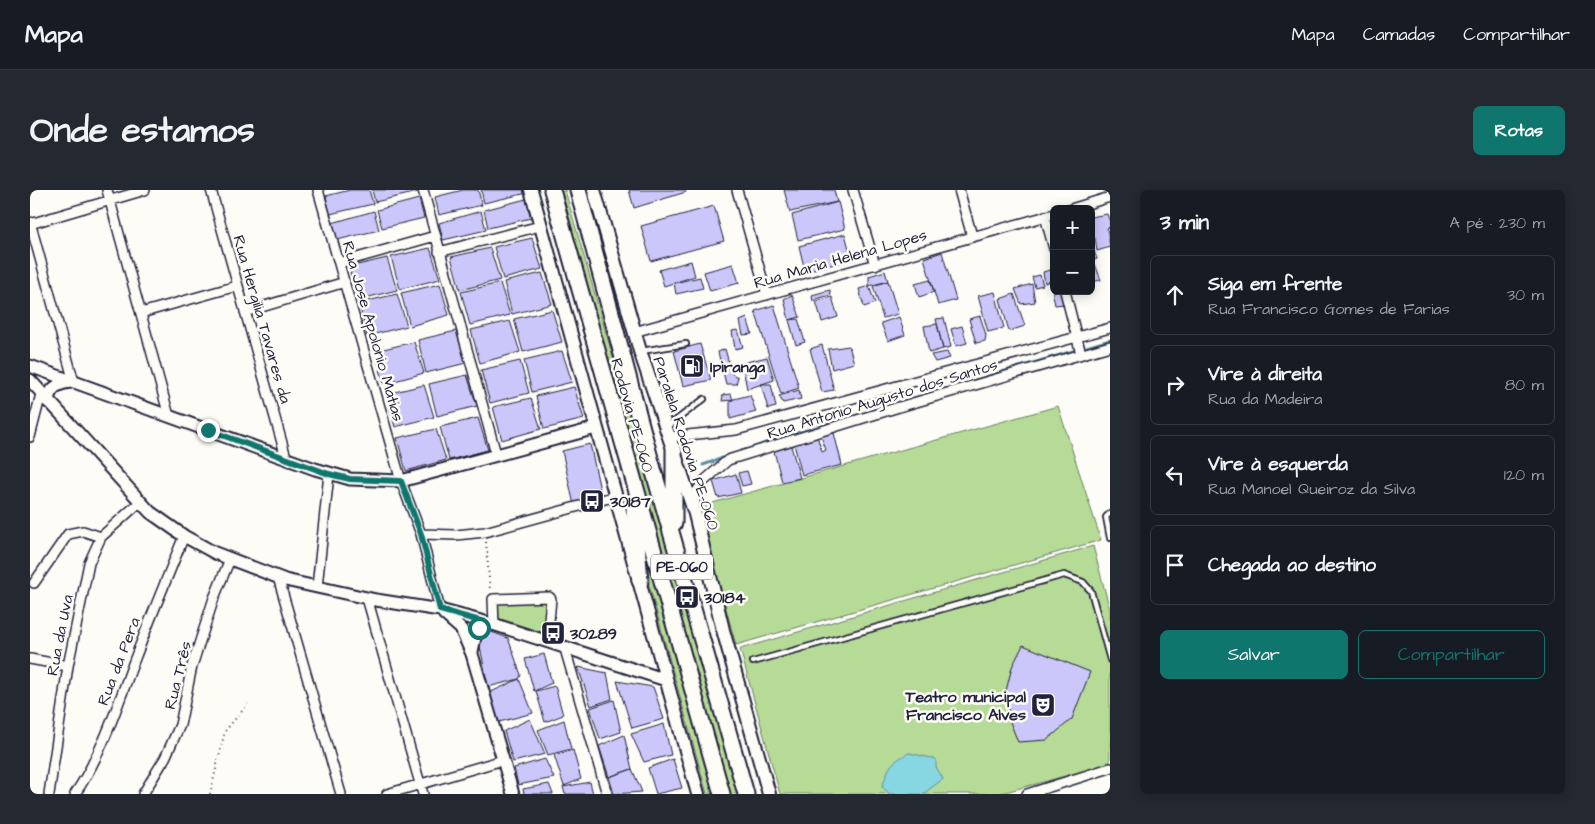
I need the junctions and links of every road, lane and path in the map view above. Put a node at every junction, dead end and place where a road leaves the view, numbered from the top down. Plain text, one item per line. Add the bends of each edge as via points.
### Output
1 (107, 190) edge
2 (145, 190) edge
3 (211, 190) edge
4 (318, 190) edge
5 (422, 190) edge
6 (546, 190) edge
7 (552, 190) edge
8 (578, 190) edge
9 (594, 190) edge
10 (737, 190) edge
11 (853, 190) edge
12 (959, 190) edge
13 (533, 196) edge
14 (1110, 198) edge
15 (110, 200) junction
16 (1085, 205) edge
17 (1049, 215) edge
18 (30, 223) edge
19 (540, 226) junction
20 (435, 236) junction
21 (972, 236) junction
22 (439, 252) junction
23 (339, 263) junction
24 (875, 265) junction
25 (344, 282) junction
26 (237, 286) junction
27 (767, 295) junction
28 (1066, 295) edge
29 (246, 312) junction
30 (141, 313) junction
31 (1110, 328) edge
32 (634, 332) junction
33 (686, 344) dead end
34 (1079, 345) junction
35 (1110, 346) edge
36 (640, 351) junction
37 (30, 366) edge
38 (30, 380) edge
39 (74, 382) junction
40 (44, 398) junction
41 (704, 400) dead end
42 (169, 416) junction
43 (596, 428) junction
44 (30, 437) edge
45 (669, 439) junction
46 (496, 454) junction
47 (286, 457) junction
48 (329, 474) junction
49 (632, 477) junction
50 (401, 481) junction
51 (616, 496) junction
52 (140, 502) junction
53 (1110, 513) edge
54 (695, 514) junction
55 (485, 532) junction
56 (421, 534) junction
57 (184, 536) junction
58 (100, 537) junction
59 (1110, 538) edge
60 (674, 542) junction
61 (230, 558) junction
62 (278, 577) junction
63 (640, 581) junction
64 (34, 583) dead end
65 (317, 587) junction
66 (367, 598) junction
67 (493, 599) junction
68 (440, 610) junction
69 (489, 624) junction
70 (546, 642) junction
71 (565, 649) junction
72 (472, 654) junction
73 (30, 659) edge
74 (1110, 660) edge
75 (753, 662) dead end
76 (68, 666) junction
77 (666, 680) junction
78 (248, 704) dead end
79 (503, 760) junction
80 (1110, 768) edge
81 (420, 784) junction
82 (49, 794) edge
83 (75, 794) edge
84 (143, 794) edge
85 (210, 794) edge
86 (340, 794) edge
87 (386, 794) edge
88 (423, 794) edge
89 (513, 794) edge
90 (606, 794) edge
91 (698, 794) edge
92 (722, 794) edge
93 (746, 794) edge
94 (769, 794) edge
95 (1027, 794) edge

1 - 15 street
2 - 15 street
3 - 26 street, Rua Hergilia Tavares da
4 - 23 street, Rua Jose Apolonio Matias
5 - 20 street
6 - 13 main road
7 - 49 highway, Rodovia PE-060 / PE-060
8 - 60 highway, Rodovia PE-060 / PE-060
9 - 32 main road, Paralela Rodovia PE-060 / PE-060
10 - 27 street
11 - 24 street
12 - 21 street
13 - 19 main road, PE-060
14 - 16 street
15 - 18 street
15 - 30 street
17 - 21 street, Rua Maria Helena Lopes
18 - 39 street
19 - 22 street
19 - 43 main road, PE-060
20 - 22 street
20 - 23 street
21 - 24 street, Rua Maria Helena Lopes
22 - 46 street
23 - 25 street, Rua Jose Apolonio Matias
24 - 27 street, Rua Maria Helena Lopes
25 - 29 street
25 - 50 street, Rua Jose Apolonio Matias
26 - 29 street, Rua Hergilia Tavares da
26 - 30 street
27 - 32 street, Rua Maria Helena Lopes
28 - 34 street
29 - 47 street, Rua Hergilia Tavares da
30 - 42 street
31 - 34 street
32 - 36 main road, Paralela Rodovia PE-060 / PE-060
33 - 36 lane
34 - 35 street, Rua Antonio Augusto dos Santos
34 - 45 street via 736,430
34 - 54 street, Rua Antonio Augusto dos Santos via 728,460 695,494
36 - 45 main road, Paralela Rodovia PE-060 / PE-060
37 - 39 street
38 - 40 street
39 - 40 street via 59,383
39 - 42 street
40 - 44 street
40 - 52 street
41 - 45 lane
42 - 47 street
43 - 46 street
43 - 51 main road, PE-060
45 - 54 main road, Paralela Rodovia PE-060 / PE-060
45 - 60 highway
46 - 50 street
47 - 48 street
48 - 50 street via 350,479
48 - 65 street
49 - 63 highway
49 - 92 highway, Rodovia PE-060 / PE-060
50 - 56 street, Rua Jose Apolonio Matias
51 - 55 street
51 - 63 main road, PE-060
52 - 57 street
52 - 58 street, Rua da Uva
53 - 59 lane via 1106,517
54 - 94 main road, Paralela Rodovia PE-060 / PE-060 via 723,630
55 - 56 street
55 - 67 path
56 - 68 street, Rua Jose Apolonio Matias
57 - 61 street
57 - 83 street, Rua da Pera via 104,740 90,772
58 - 64 street via 82,531 68,534
58 - 76 street, Rua da Uva via 89,563
60 - 93 highway, Rodovia PE-060 / PE-060
61 - 62 street
61 - 84 street, Rua Três via 192,666 180,725
62 - 65 street
62 - 86 street
63 - 77 main road, PE-060
65 - 66 street
66 - 68 street
66 - 81 street
67 - 69 street
67 - 70 street via 550,598
68 - 69 street
68 - 72 street via 461,629
69 - 70 street
69 - 72 street via 474,637
70 - 71 street
71 - 77 street
71 - 90 street
72 - 79 street
73 - 76 street
74 - 75 lane via 1091,591 1083,582 1064,575
76 - 82 street, Rua da Uva
77 - 91 main road, PE-060
78 - 85 path via 225,731
79 - 81 street
79 - 89 street
80 - 95 street
81 - 87 street
81 - 88 street

